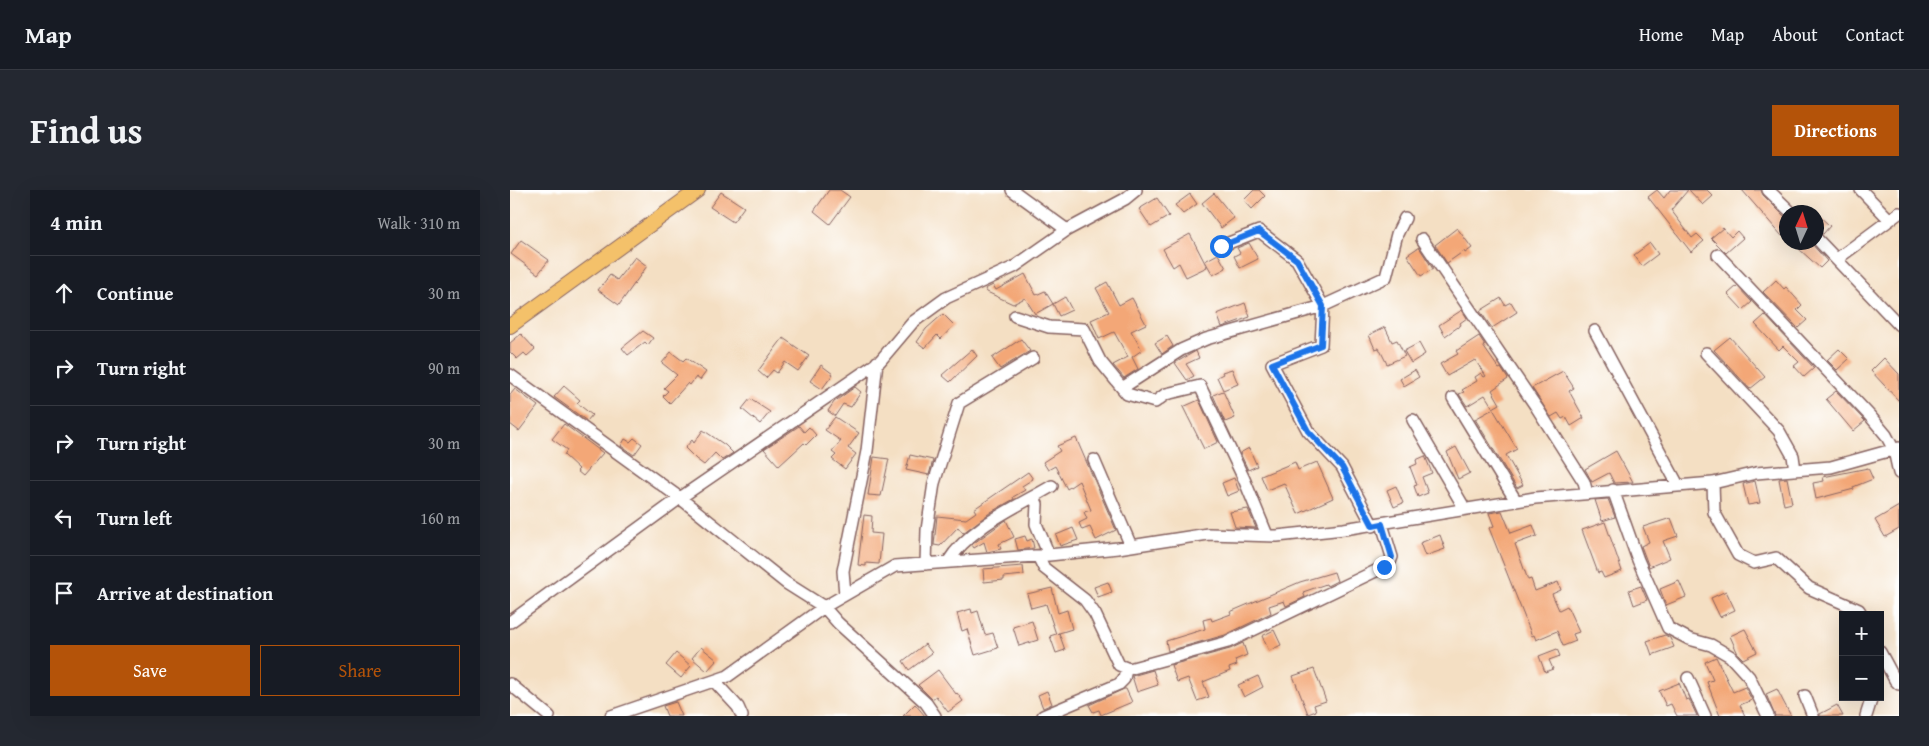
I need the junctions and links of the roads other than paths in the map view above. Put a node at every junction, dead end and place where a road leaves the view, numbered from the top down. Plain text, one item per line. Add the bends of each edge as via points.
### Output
1 (698, 190) edge
2 (1012, 190) edge
3 (1136, 190) edge
4 (1768, 190) edge
5 (1861, 190) edge
6 (1784, 205) edge
7 (1894, 216) edge
8 (1406, 218) dead end
9 (1067, 230) junction
10 (1422, 239) dead end
11 (1221, 246) dead end
12 (1824, 246) edge
13 (1718, 255) dead end
14 (1837, 259) junction
15 (1323, 306) junction
16 (1015, 316) dead end
17 (1899, 325) edge
18 (510, 326) edge
19 (1595, 330) dead end
20 (1706, 353) dead end
21 (1033, 358) dead end
22 (877, 362) junction
23 (510, 375) edge
24 (1122, 388) junction
25 (1453, 398) dead end
26 (1413, 420) dead end
27 (1896, 449) edge
28 (1094, 460) dead end
29 (1795, 470) junction
30 (1899, 473) edge
31 (1713, 483) junction
32 (1678, 485) junction
33 (1052, 486) dead end
34 (1613, 490) junction
35 (1587, 493) junction
36 (680, 498) junction
37 (1033, 498) junction
38 (1516, 501) junction
39 (1466, 509) junction
40 (1377, 525) junction
41 (1268, 535) junction
42 (1131, 546) junction
43 (1044, 556) junction
44 (948, 562) junction
45 (926, 564) junction
46 (845, 594) junction
47 (824, 607) junction
48 (1860, 611) edge
49 (510, 622) edge
50 (1884, 660) edge
51 (1126, 669) junction
52 (1688, 678) dead end
53 (714, 681) junction
54 (510, 684) edge
55 (1899, 684) edge
56 (1805, 696) dead end
57 (1871, 701) edge
58 (549, 716) edge
59 (611, 716) edge
60 (742, 716) edge
61 (935, 716) edge
62 (1043, 716) edge
63 (1705, 716) edge
64 (1768, 716) edge
65 (1813, 716) edge
66 (1866, 716) edge

1 - 18 main road
2 - 9 street
3 - 9 street
4 - 6 street
5 - 7 street
7 - 14 street
8 - 15 street via 1397,234 1386,277
9 - 22 street via 1014,267 946,298 913,322
10 - 35 street via 1537,408 1584,482
11 - 15 street via 1259,231 1297,260
12 - 14 street
13 - 27 street via 1870,416
14 - 17 street
15 - 24 street via 1206,339 1181,350
15 - 40 street via 1321,345 1272,364 1308,431 1342,467
16 - 24 street via 1049,328 1084,329 1100,361
19 - 32 street
20 - 29 street via 1779,431 1793,456
21 - 45 street via 959,403 934,483
22 - 36 street
22 - 46 street via 867,452 843,571
23 - 36 street
24 - 41 street via 1128,394 1155,402 1166,394 1200,386
25 - 38 street
26 - 39 street
27 - 29 street via 1831,467
27 - 30 street
28 - 42 street
29 - 31 street via 1756,473
31 - 32 street
31 - 48 street via 1714,512 1738,555 1754,563 1776,558 1809,588
32 - 34 street
33 - 37 street
34 - 35 street
34 - 64 street via 1638,560 1668,628 1730,656 1748,676
35 - 38 street
36 - 47 street via 786,583
36 - 49 street
37 - 43 street via 1037,504 1036,524
37 - 44 street via 986,525 956,549
38 - 39 street
39 - 40 street
40 - 41 street
40 - 51 street via 1392,557 1384,567 1228,642
41 - 42 street via 1208,534
42 - 43 street
43 - 44 street
43 - 51 street via 1044,568 1085,600 1120,665
44 - 45 street
45 - 46 street via 895,566
46 - 47 street
47 - 53 street via 728,676
47 - 61 street via 926,703
50 - 55 street
51 - 62 street via 1119,684
52 - 63 street
53 - 59 street
53 - 60 street
54 - 58 street
56 - 65 street
57 - 66 street

